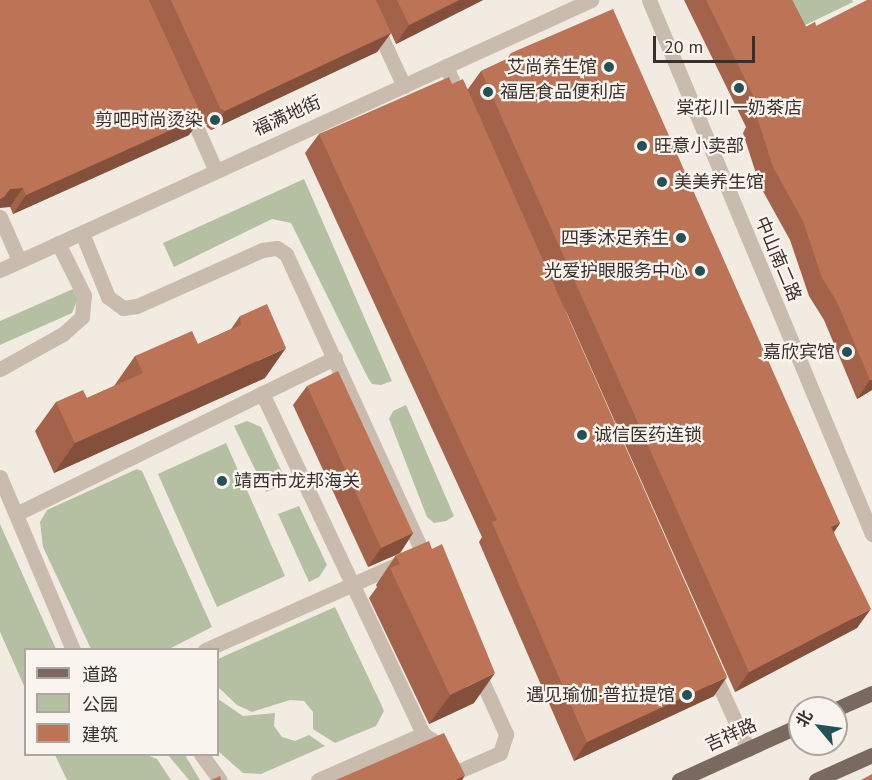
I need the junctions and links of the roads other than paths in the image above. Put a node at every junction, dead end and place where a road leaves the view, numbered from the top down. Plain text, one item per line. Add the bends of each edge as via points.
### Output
1 (364, 0) edge
2 (591, 0) edge
3 (649, 0) edge
4 (446, 66) junction
5 (404, 86) junction
6 (180, 92) edge
7 (470, 122) edge
8 (215, 169) junction
9 (0, 217) edge
10 (82, 233) junction
11 (58, 243) junction
12 (19, 260) junction
13 (0, 270) edge
14 (335, 358) junction
15 (0, 369) edge
16 (262, 393) junction
17 (0, 477) edge
18 (18, 513) junction
19 (872, 534) edge
20 (423, 553) junction
21 (433, 573) edge
22 (353, 584) junction
23 (72, 648) edge
24 (209, 648) edge
25 (471, 656) edge
26 (707, 658) edge
27 (872, 693) edge
28 (848, 704) edge
29 (788, 731) edge
30 (423, 734) junction
31 (748, 749) junction
32 (872, 755) edge
33 (202, 756) edge
34 (220, 780) edge
35 (318, 780) edge
36 (679, 780) edge
37 (816, 780) edge

1 - 5 street
2 - 4 street, 福满地街
3 - 19 street, 中山南二路
4 - 5 street, 福满地街
4 - 7 street
5 - 8 street, 福满地街
6 - 8 street
8 - 10 street, 福满地街
9 - 12 street
10 - 11 street, 福满地街
10 - 14 street via 108,297 123,308 137,306 262,250 277,248 286,254 293,267
11 - 12 street, 福满地街
11 - 15 street via 84,295 82,317 63,334
12 - 13 street, 福满地街
14 - 16 street
14 - 20 street
16 - 18 street
16 - 22 street
17 - 18 street
18 - 23 street
20 - 21 street
20 - 22 street
22 - 24 street
22 - 30 street
25 - 30 street via 504,728 506,744 500,753 459,771 449,765 435,742
26 - 31 street
27 - 28 main road
29 - 31 main road, 吉祥路
30 - 35 street
31 - 36 main road, 吉祥路
32 - 37 main road
33 - 34 street

